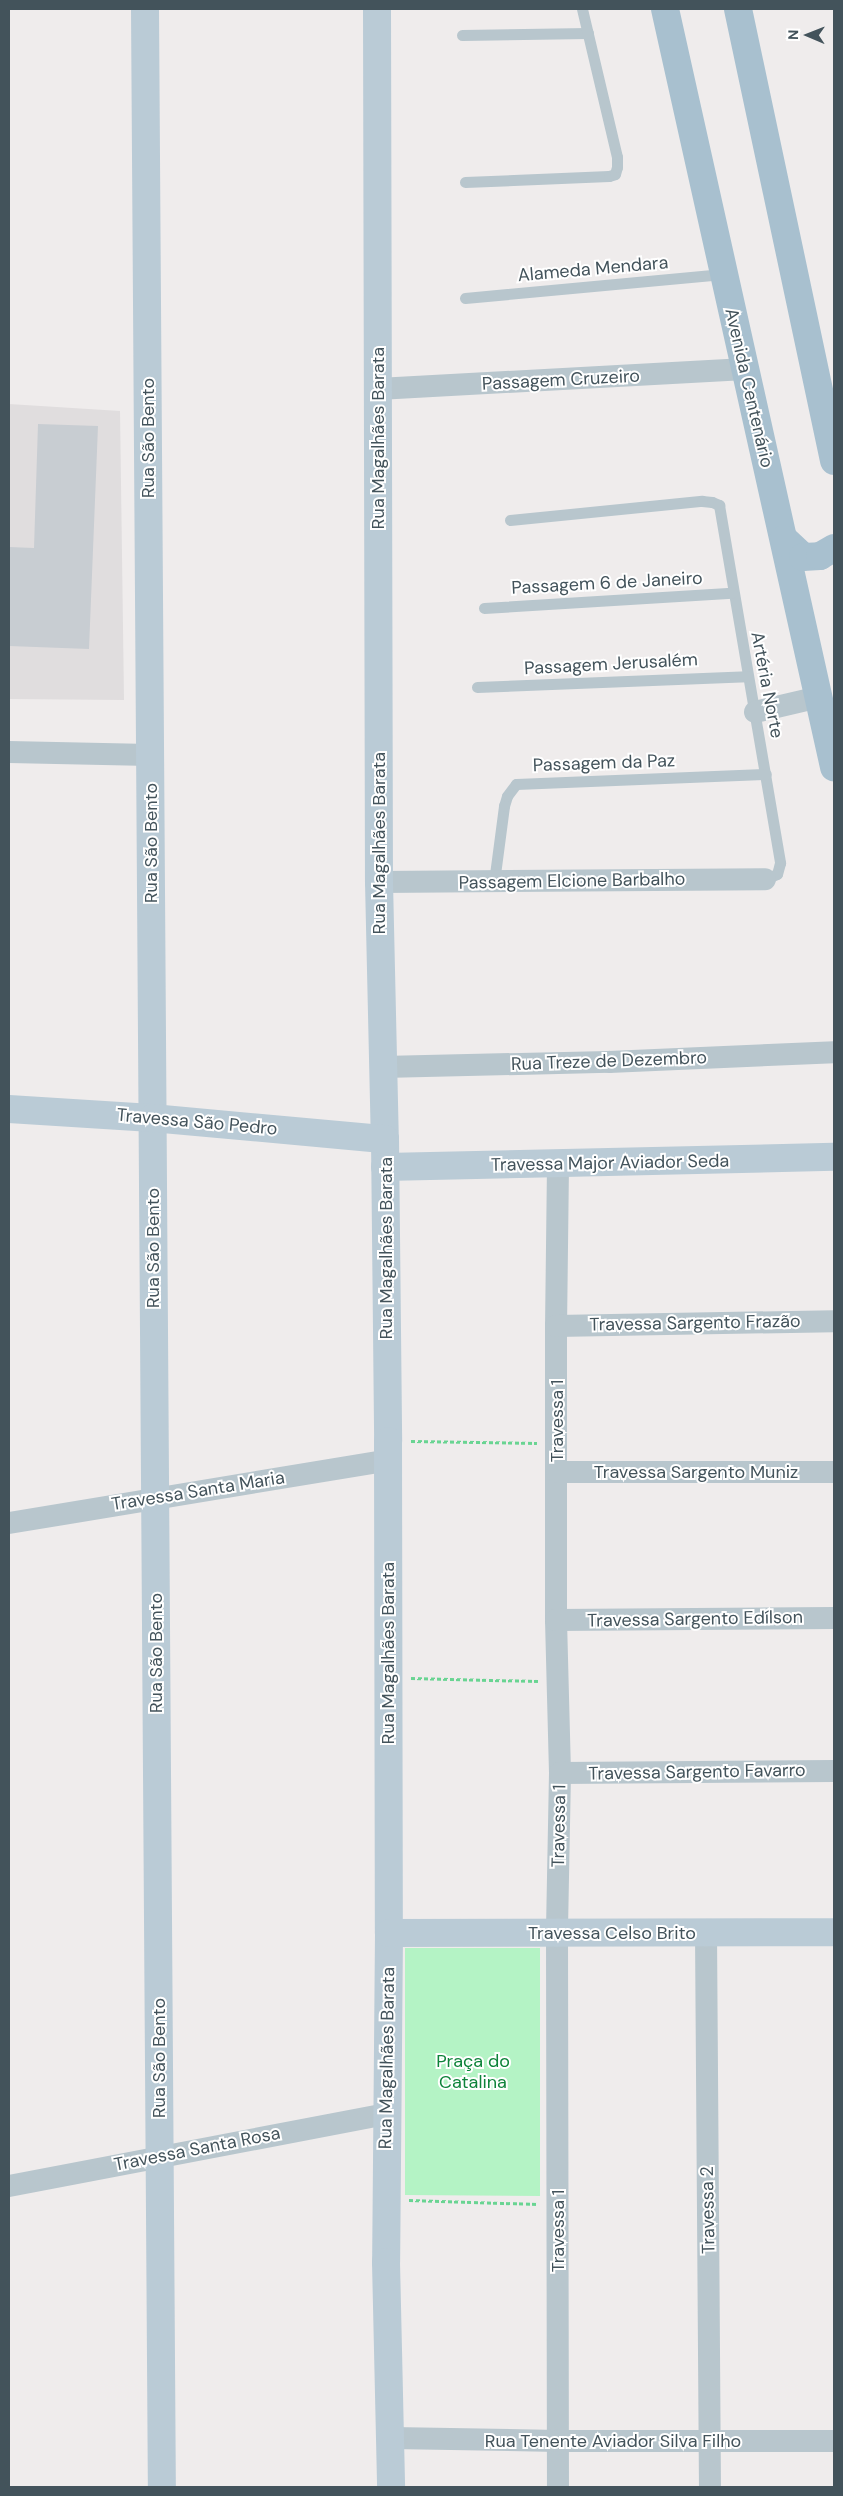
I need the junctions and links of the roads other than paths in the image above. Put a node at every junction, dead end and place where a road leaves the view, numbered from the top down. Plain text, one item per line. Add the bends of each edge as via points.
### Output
1 (145, 9) edge
2 (376, 9) edge
3 (582, 9) edge
4 (665, 9) edge
5 (738, 9) edge
6 (588, 34) junction
7 (462, 35) dead end
8 (465, 182) dead end
9 (723, 274) junction
10 (465, 298) dead end
11 (745, 369) junction
12 (378, 389) junction
13 (834, 461) edge
14 (510, 520) dead end
15 (784, 539) junction
16 (834, 548) edge
17 (834, 568) edge
18 (732, 593) junction
19 (797, 599) junction
20 (484, 608) dead end
21 (747, 676) junction
22 (477, 688) dead end
23 (819, 697) junction
24 (754, 712) junction
25 (9, 752) edge
26 (150, 755) junction
27 (834, 767) edge
28 (766, 774) junction
29 (765, 879) joint
30 (379, 882) junction
31 (494, 882) junction
32 (834, 1052) edge
33 (383, 1067) junction
34 (9, 1109) edge
35 (152, 1118) junction
36 (385, 1139) junction
37 (834, 1157) edge
38 (558, 1165) junction
39 (385, 1167) junction
40 (834, 1321) edge
41 (556, 1326) junction
42 (388, 1451) junction
43 (557, 1472) junction
44 (834, 1472) edge
45 (155, 1498) junction
46 (9, 1524) edge
47 (834, 1618) edge
48 (556, 1620) junction
49 (834, 1771) edge
50 (560, 1773) junction
51 (706, 1932) junction
52 (834, 1932) edge
53 (389, 1933) junction
54 (557, 1933) junction
55 (386, 2114) junction
56 (160, 2156) junction
57 (9, 2186) edge
58 (392, 2438) junction
59 (558, 2441) junction
60 (834, 2441) edge
61 (711, 2442) junction
62 (162, 2487) edge
63 (392, 2487) edge
64 (558, 2487) edge
65 (710, 2487) edge

1 - 26 street, Rua São Bento
2 - 12 street, Rua Magalhães Barata
3 - 6 lane
4 - 9 main road, Avenida Centenário
5 - 13 main road
6 - 7 lane
6 - 8 lane via 616,157 615,174
9 - 10 lane, Alameda Mendara
9 - 11 main road, Avenida Centenário
11 - 12 street, Passagem Cruzeiro
11 - 15 main road, Avenida Centenário
12 - 30 street, Rua Magalhães Barata
14 - 18 lane, Artéria Norte via 712,502 720,508
15 - 16 main road via 804,557 820,556
15 - 19 main road, Avenida Centenário
17 - 19 main road via 809,576
18 - 20 lane, Passagem 6 de Janeiro
18 - 21 lane, Artéria Norte
19 - 23 main road, Avenida Centenário
21 - 22 lane, Passagem Jerusalém
21 - 24 lane, Artéria Norte
23 - 24 street
23 - 27 main road, Avenida Centenário
24 - 28 lane, Artéria Norte
25 - 26 street
26 - 35 street, Rua São Bento
28 - 29 lane, Artéria Norte via 780,863 777,874
28 - 31 lane, Passagem da Paz via 516,784 504,806
29 - 31 street, Passagem Elcione Barbalho
30 - 31 street, Passagem Elcione Barbalho
30 - 33 street, Rua Magalhães Barata
32 - 33 street, Rua Treze de Dezembro via 609,1062
33 - 36 street, Rua Magalhães Barata
34 - 35 street, Travessa São Pedro
35 - 36 street, Travessa São Pedro
35 - 45 street, Rua São Bento
36 - 39 street, Rua Magalhães Barata
37 - 38 street, Travessa Major Aviador Seda
38 - 39 street, Travessa Major Aviador Seda
38 - 41 street, Travessa 1
39 - 42 street, Rua Magalhães Barata
40 - 41 street, Travessa Sargento Frazão
41 - 43 street, Travessa 1
42 - 45 street, Travessa Santa Maria
42 - 53 street, Rua Magalhães Barata
43 - 44 street, Travessa Sargento Muniz
43 - 48 street, Travessa 1
45 - 46 street, Travessa Santa Maria
45 - 56 street, Rua São Bento
47 - 48 street, Travessa Sargento Edílson
48 - 50 street, Travessa 1
49 - 50 street, Travessa Sargento Favarro
50 - 54 street, Travessa 1
51 - 52 street, Travessa Celso Brito
51 - 54 street, Travessa Celso Brito
51 - 61 street, Travessa 2
53 - 54 street, Travessa Celso Brito
53 - 55 street, Rua Magalhães Barata
54 - 59 street, Travessa 1
55 - 56 street, Travessa Santa Rosa
55 - 58 street, Rua Magalhães Barata via 387,2351
56 - 57 street, Travessa Santa Rosa
56 - 62 street, Rua São Bento
58 - 59 street, Rua Tenente Aviador Silva Filho
58 - 63 street, Rua Magalhães Barata
59 - 61 street, Rua Tenente Aviador Silva Filho
59 - 64 street, Travessa 1
60 - 61 street, Rua Tenente Aviador Silva Filho
61 - 65 street, Travessa 2

